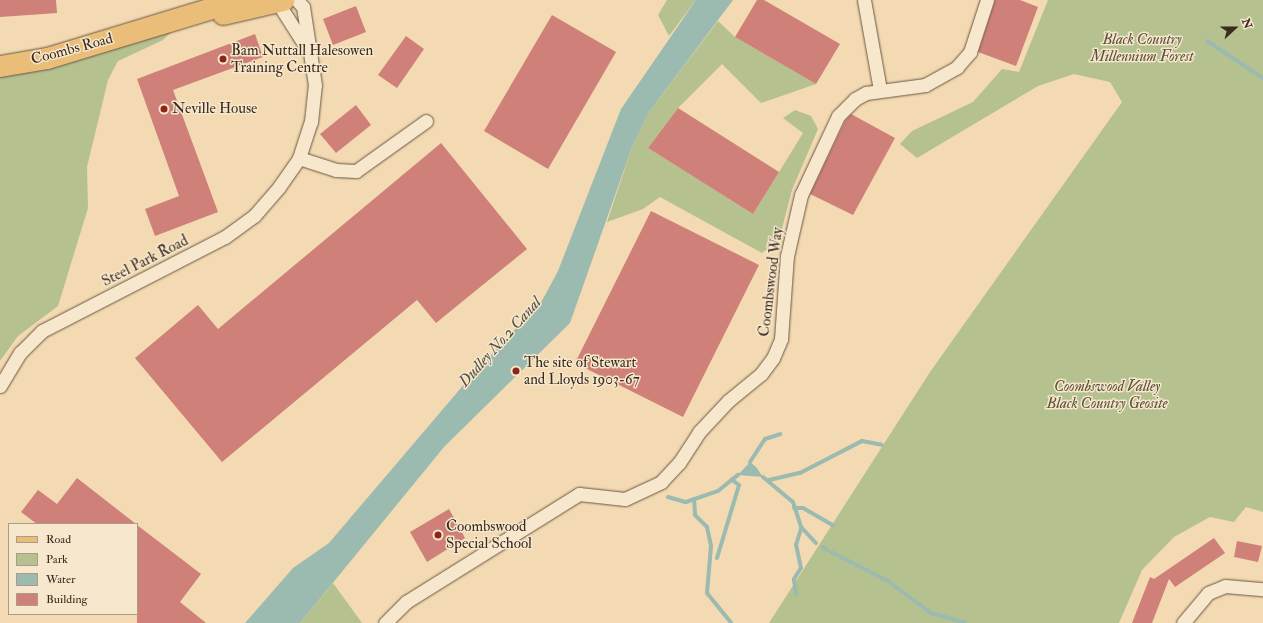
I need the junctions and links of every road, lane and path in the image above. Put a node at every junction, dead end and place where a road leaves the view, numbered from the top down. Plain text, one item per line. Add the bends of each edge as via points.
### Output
1 (238, 0) edge
2 (252, 0) edge
3 (864, 0) edge
4 (987, 0) edge
5 (286, 1) edge
6 (144, 29) junction
7 (308, 50) junction
8 (0, 66) edge
9 (880, 90) junction
10 (426, 121) dead end
11 (299, 158) junction
12 (0, 386) edge
13 (1263, 588) edge
14 (385, 623) edge
15 (1183, 623) edge

1 - 6 main road, Coombs Road
2 - 5 main road
3 - 9 street
4 - 9 street, Coombswood Way via 970,52 957,67 925,85
5 - 6 main road, Coombs Road
5 - 7 street, Steel Park Road
5 - 7 street, Steel Park Road
6 - 8 main road, Coombs Road via 47,58
7 - 11 street, Steel Park Road via 315,85 311,122
9 - 14 street, Coombswood Way via 856,98 838,116 801,195 787,256 781,338 773,358 761,374 728,401 699,432 680,463 661,482 631,497 602,499 579,494 406,602
10 - 11 street via 356,171 336,170
11 - 12 street, Steel Park Road via 254,216 199,252 42,331 20,353
13 - 15 street via 1236,586 1208,593

